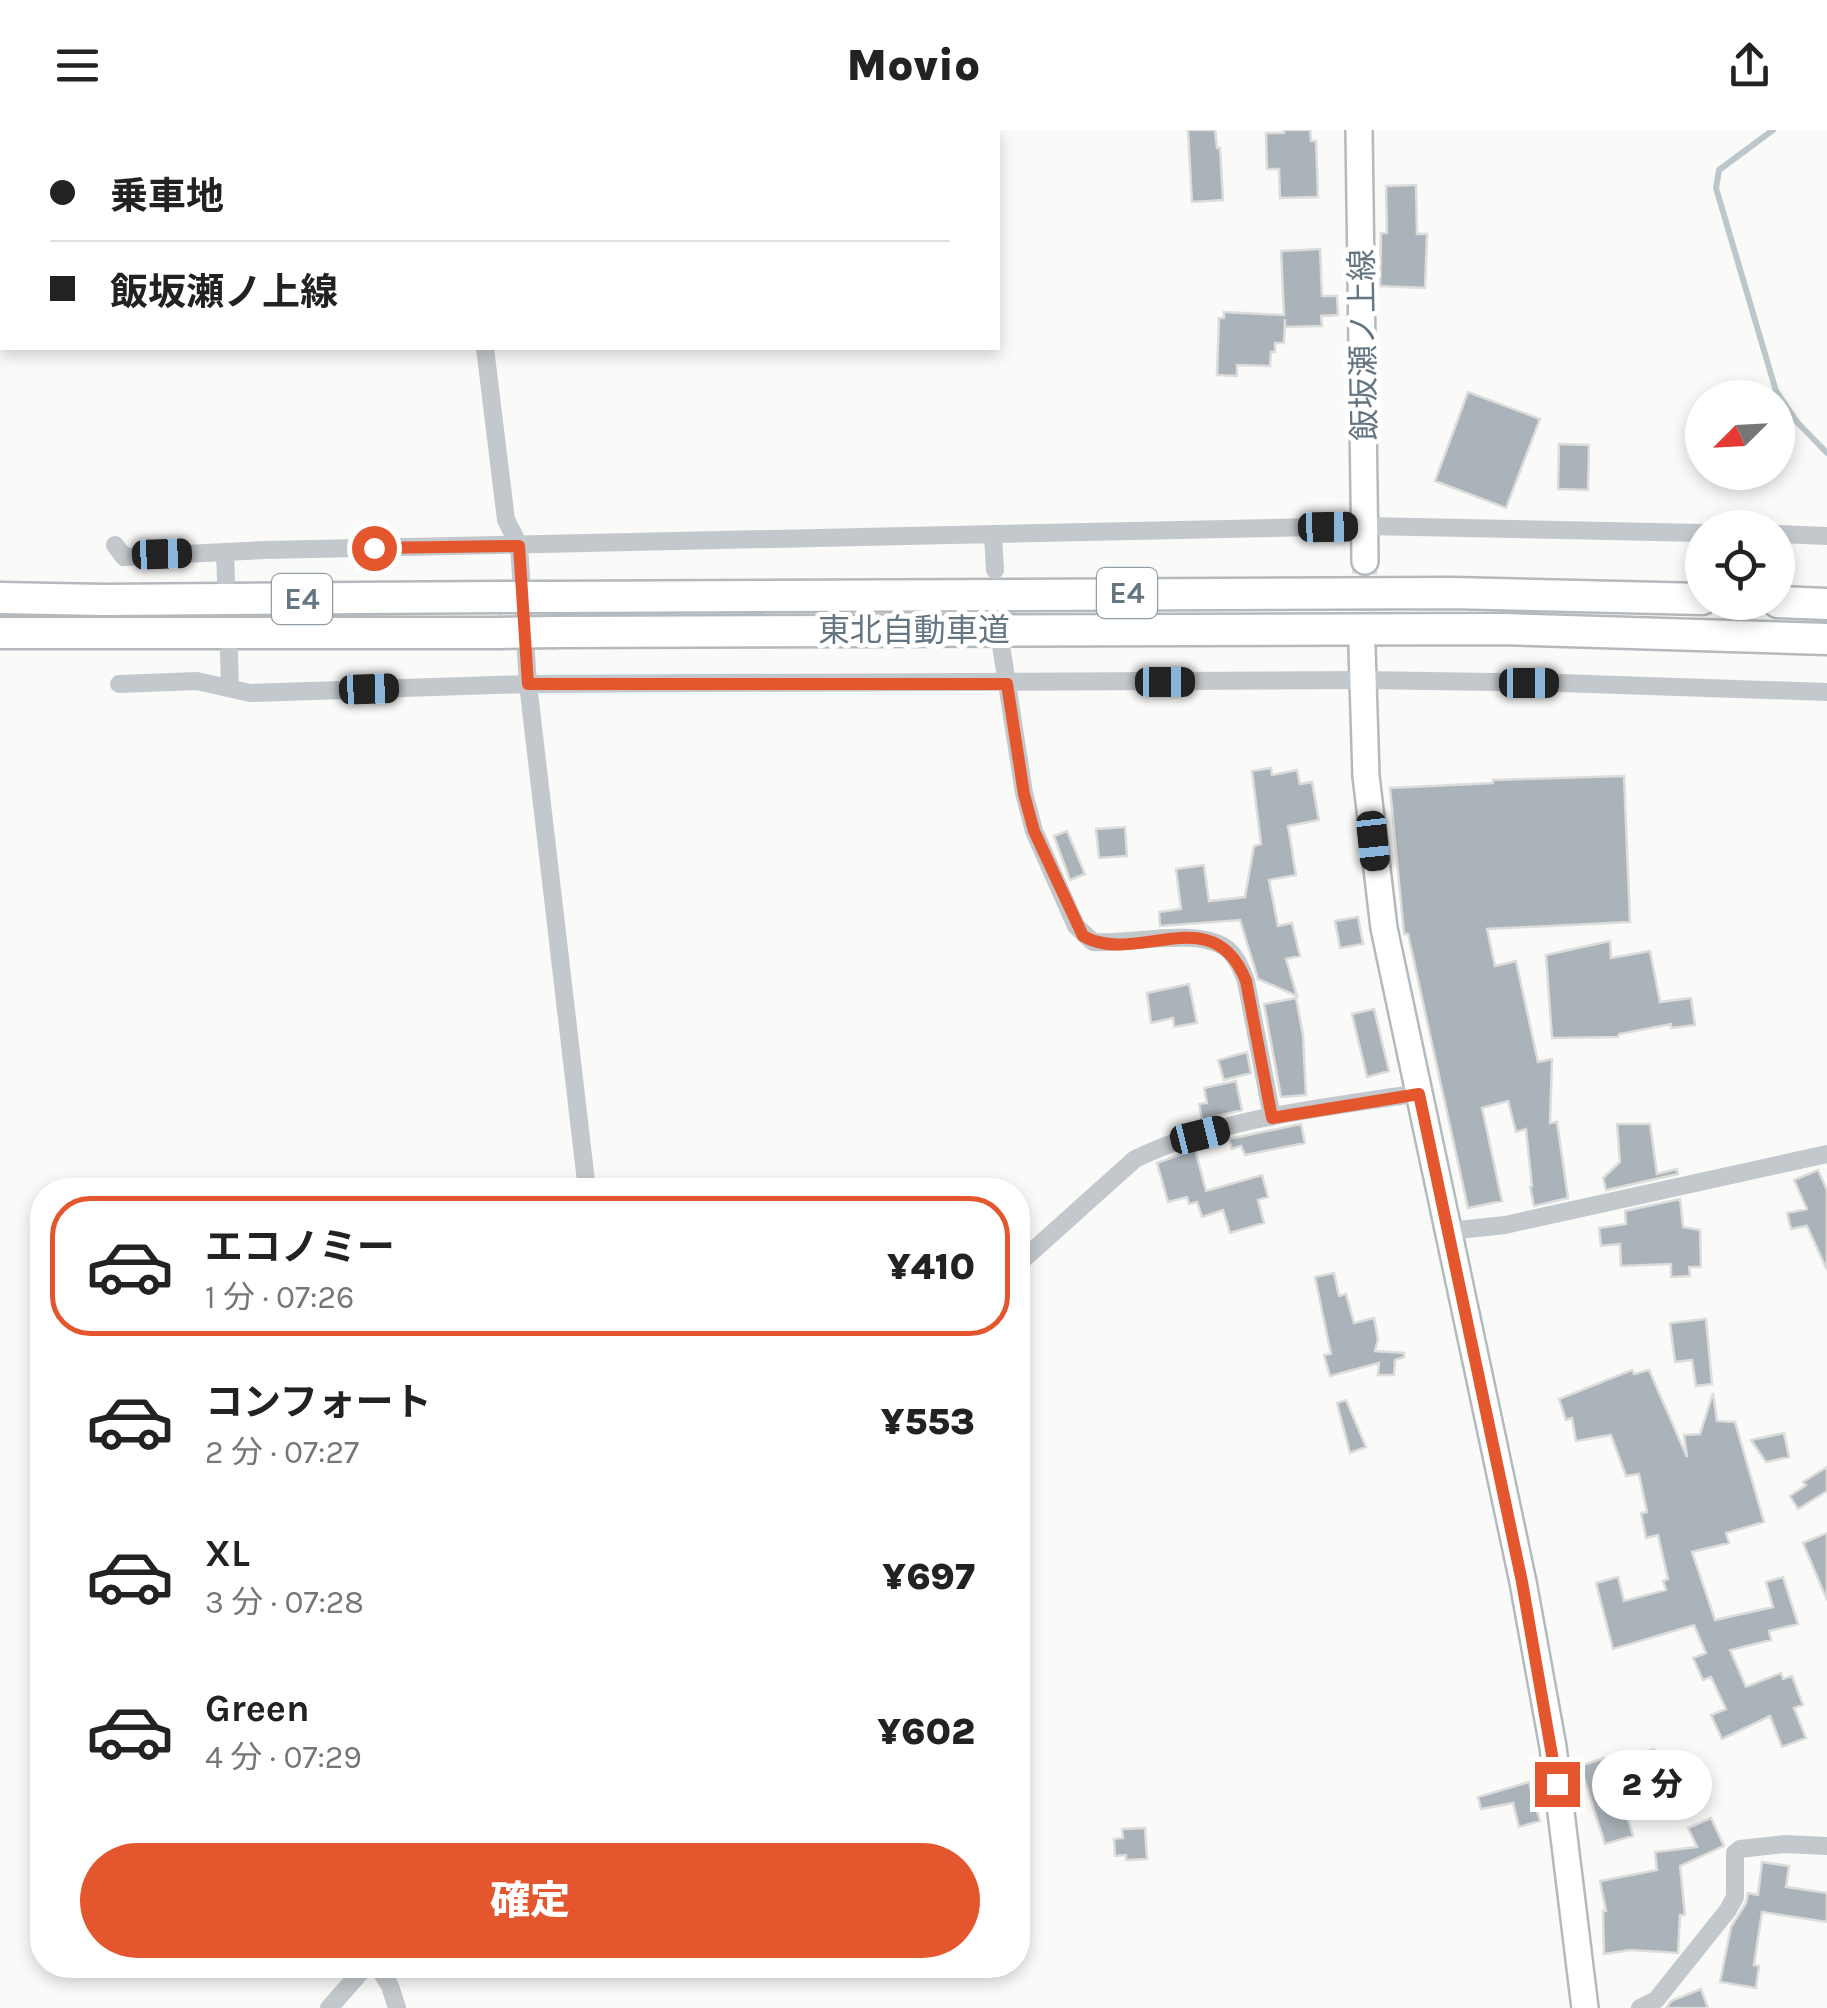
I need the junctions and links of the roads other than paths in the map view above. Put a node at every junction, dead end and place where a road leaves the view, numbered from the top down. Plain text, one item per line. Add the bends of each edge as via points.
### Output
1 (1359, 130) edge
2 (486, 350) edge
3 (1365, 526) junction
4 (1685, 533) edge
5 (994, 535) junction
6 (1795, 535) edge
7 (1827, 536) edge
8 (116, 545) dead end
9 (519, 546) junction
10 (225, 552) junction
11 (1365, 560) tunnel mouth
12 (995, 570) dead end
13 (226, 578) dead end
14 (0, 598) edge
15 (1685, 599) edge
16 (1795, 603) edge
17 (1827, 604) edge
18 (0, 633) edge
19 (1827, 639) edge
20 (1001, 645) dead end
21 (1362, 648) tunnel mouth
22 (229, 653) dead end
23 (1362, 680) junction
24 (120, 684) dead end
25 (528, 684) junction
26 (1007, 684) junction
27 (230, 688) junction
28 (1827, 692) edge
29 (1419, 1094) junction
30 (1272, 1118) junction
31 (1827, 1154) edge
32 (586, 1178) edge
33 (1449, 1231) junction
34 (1030, 1253) edge
35 (1827, 1846) edge
36 (356, 1978) edge
37 (385, 1978) edge
38 (329, 2008) edge
39 (397, 2008) edge
40 (1586, 2008) edge
41 (1640, 2008) edge

1 - 3 main road, 飯坂瀬ノ上線
2 - 9 street via 506,520
3 - 4 street
3 - 5 street
3 - 11 main road, 飯坂瀬ノ上線
5 - 9 street
5 - 12 street
6 - 7 street
8 - 10 street via 124,557
9 - 10 street
9 - 25 street
10 - 13 street
14 - 15 highway, 東北自動車道 / E4, bridge via 1451,593
16 - 17 highway
18 - 19 highway, 東北自動車道 / E4, bridge via 1503,630
20 - 26 street
21 - 23 main road
22 - 27 street
23 - 26 street
23 - 28 street
23 - 29 main road via 1376,874
24 - 27 street
25 - 26 street
25 - 27 street via 250,693
25 - 32 street
26 - 30 street via 1034,831 1076,926 1094,942 1185,938 1228,948 1246,981
29 - 30 street
29 - 33 main road
30 - 34 street via 1135,1159
31 - 33 street via 1506,1225
33 - 40 main road via 1549,1728
35 - 41 street via 1735,1852 1735,1896 1728,1910 1656,2000
36 - 38 street
37 - 39 street

